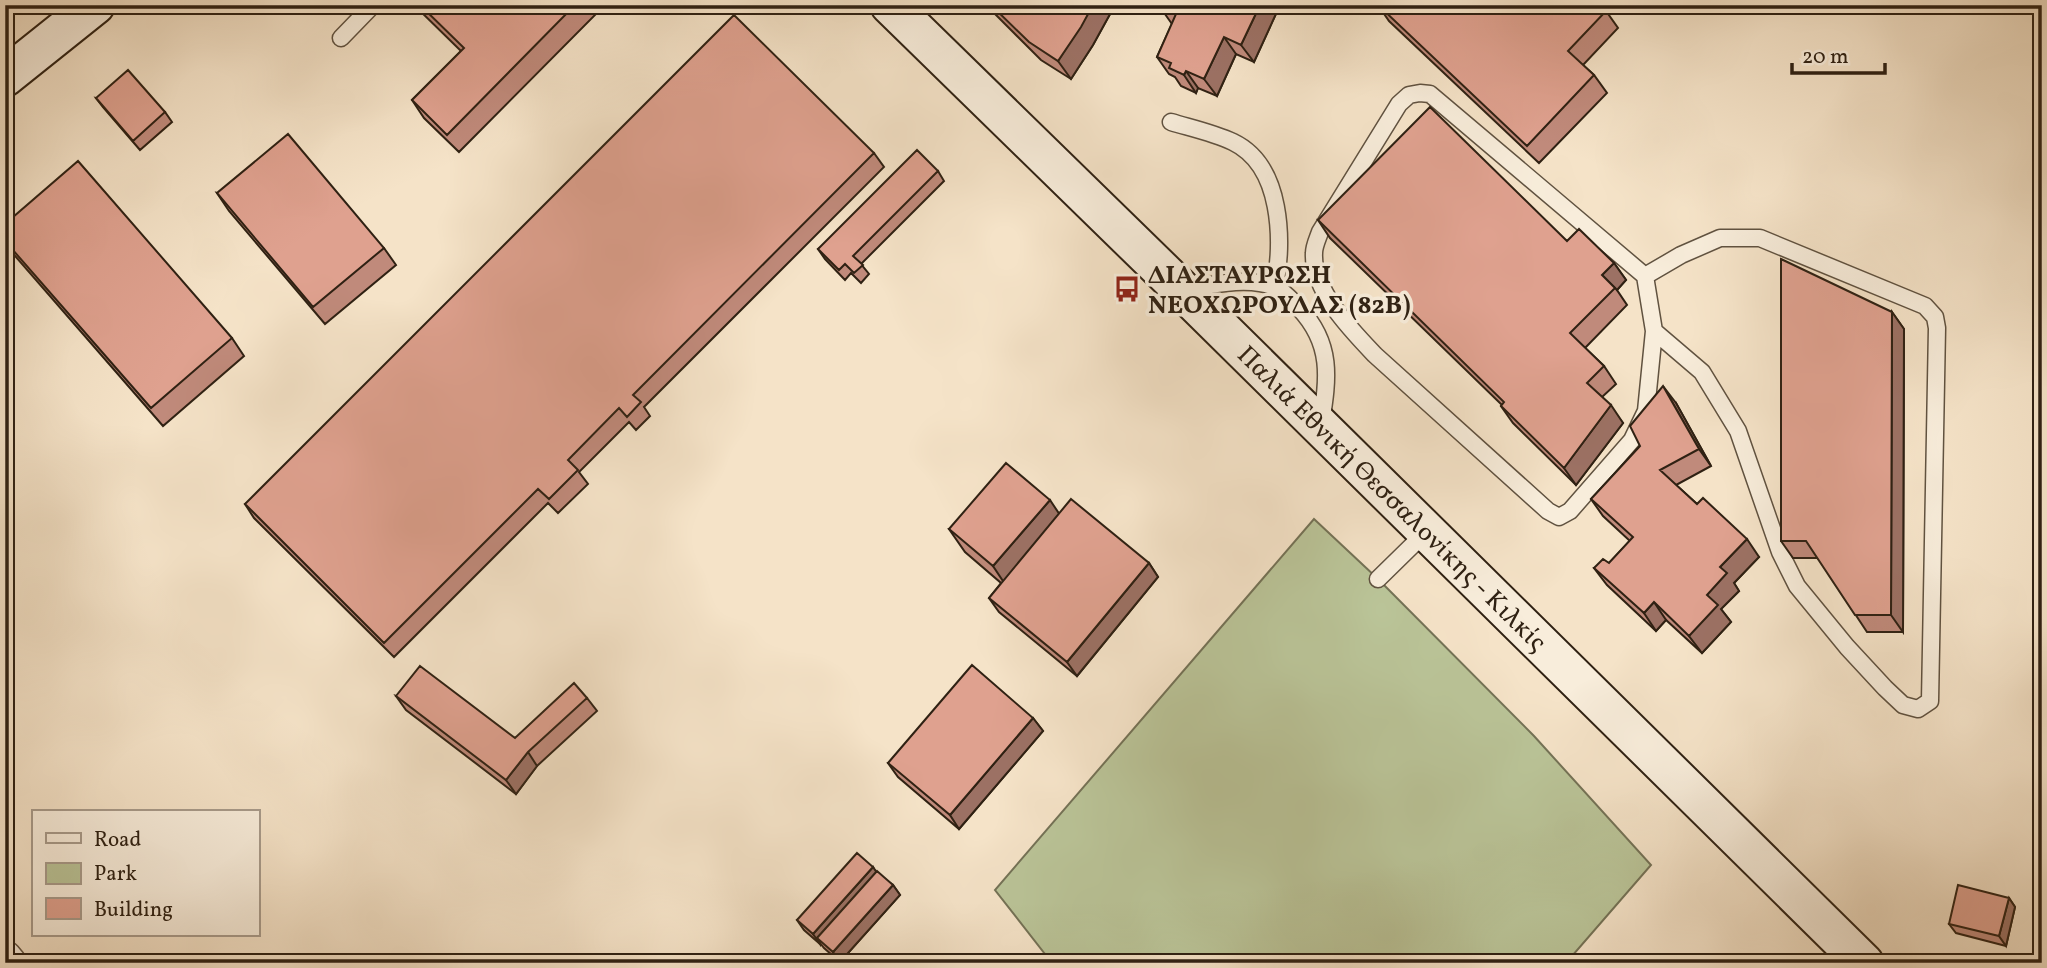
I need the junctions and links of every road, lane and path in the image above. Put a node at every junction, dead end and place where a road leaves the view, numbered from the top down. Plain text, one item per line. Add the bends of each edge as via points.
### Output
1 (95, 5) edge
2 (373, 5) edge
3 (890, 5) edge
4 (341, 37) dead end
5 (5, 77) edge
6 (1171, 122) dead end
7 (1645, 276) junction
8 (1275, 287) junction
9 (1182, 290) junction
10 (1333, 306) junction
11 (1309, 320) junction
12 (1654, 331) junction
13 (1320, 426) junction
14 (1427, 531) junction
15 (1378, 579) dead end
16 (5, 957) edge
17 (10, 963) edge
18 (1864, 963) edge

1 - 5 main road
2 - 4 lane
3 - 9 main road, Παλιά Εθνική Θεσσαλονίκης - Κιλκίς
6 - 8 lane via 1234,142 1254,158 1275,201 1280,230
7 - 10 lane via 1430,94 1420,93 1399,104 1320,232 1314,252 1317,276
7 - 12 lane
7 - 12 lane via 1720,238 1760,238 1925,306 1935,317 1930,701 1918,709 1903,705 1797,586 1780,552 1738,430 1702,372
8 - 9 lane via 1224,283
8 - 11 lane
9 - 13 main road, Παλιά Εθνική Θεσσαλονίκης - Κιλκίς
10 - 11 lane
10 - 12 lane via 1375,355 1559,517 1570,511 1632,440 1646,411
11 - 13 lane via 1323,345 1327,368
13 - 14 main road, Παλιά Εθνική Θεσσαλονίκης - Κιλκίς
14 - 15 lane
14 - 18 main road, Παλιά Εθνική Θεσσαλονίκης - Κιλκίς
16 - 17 street

